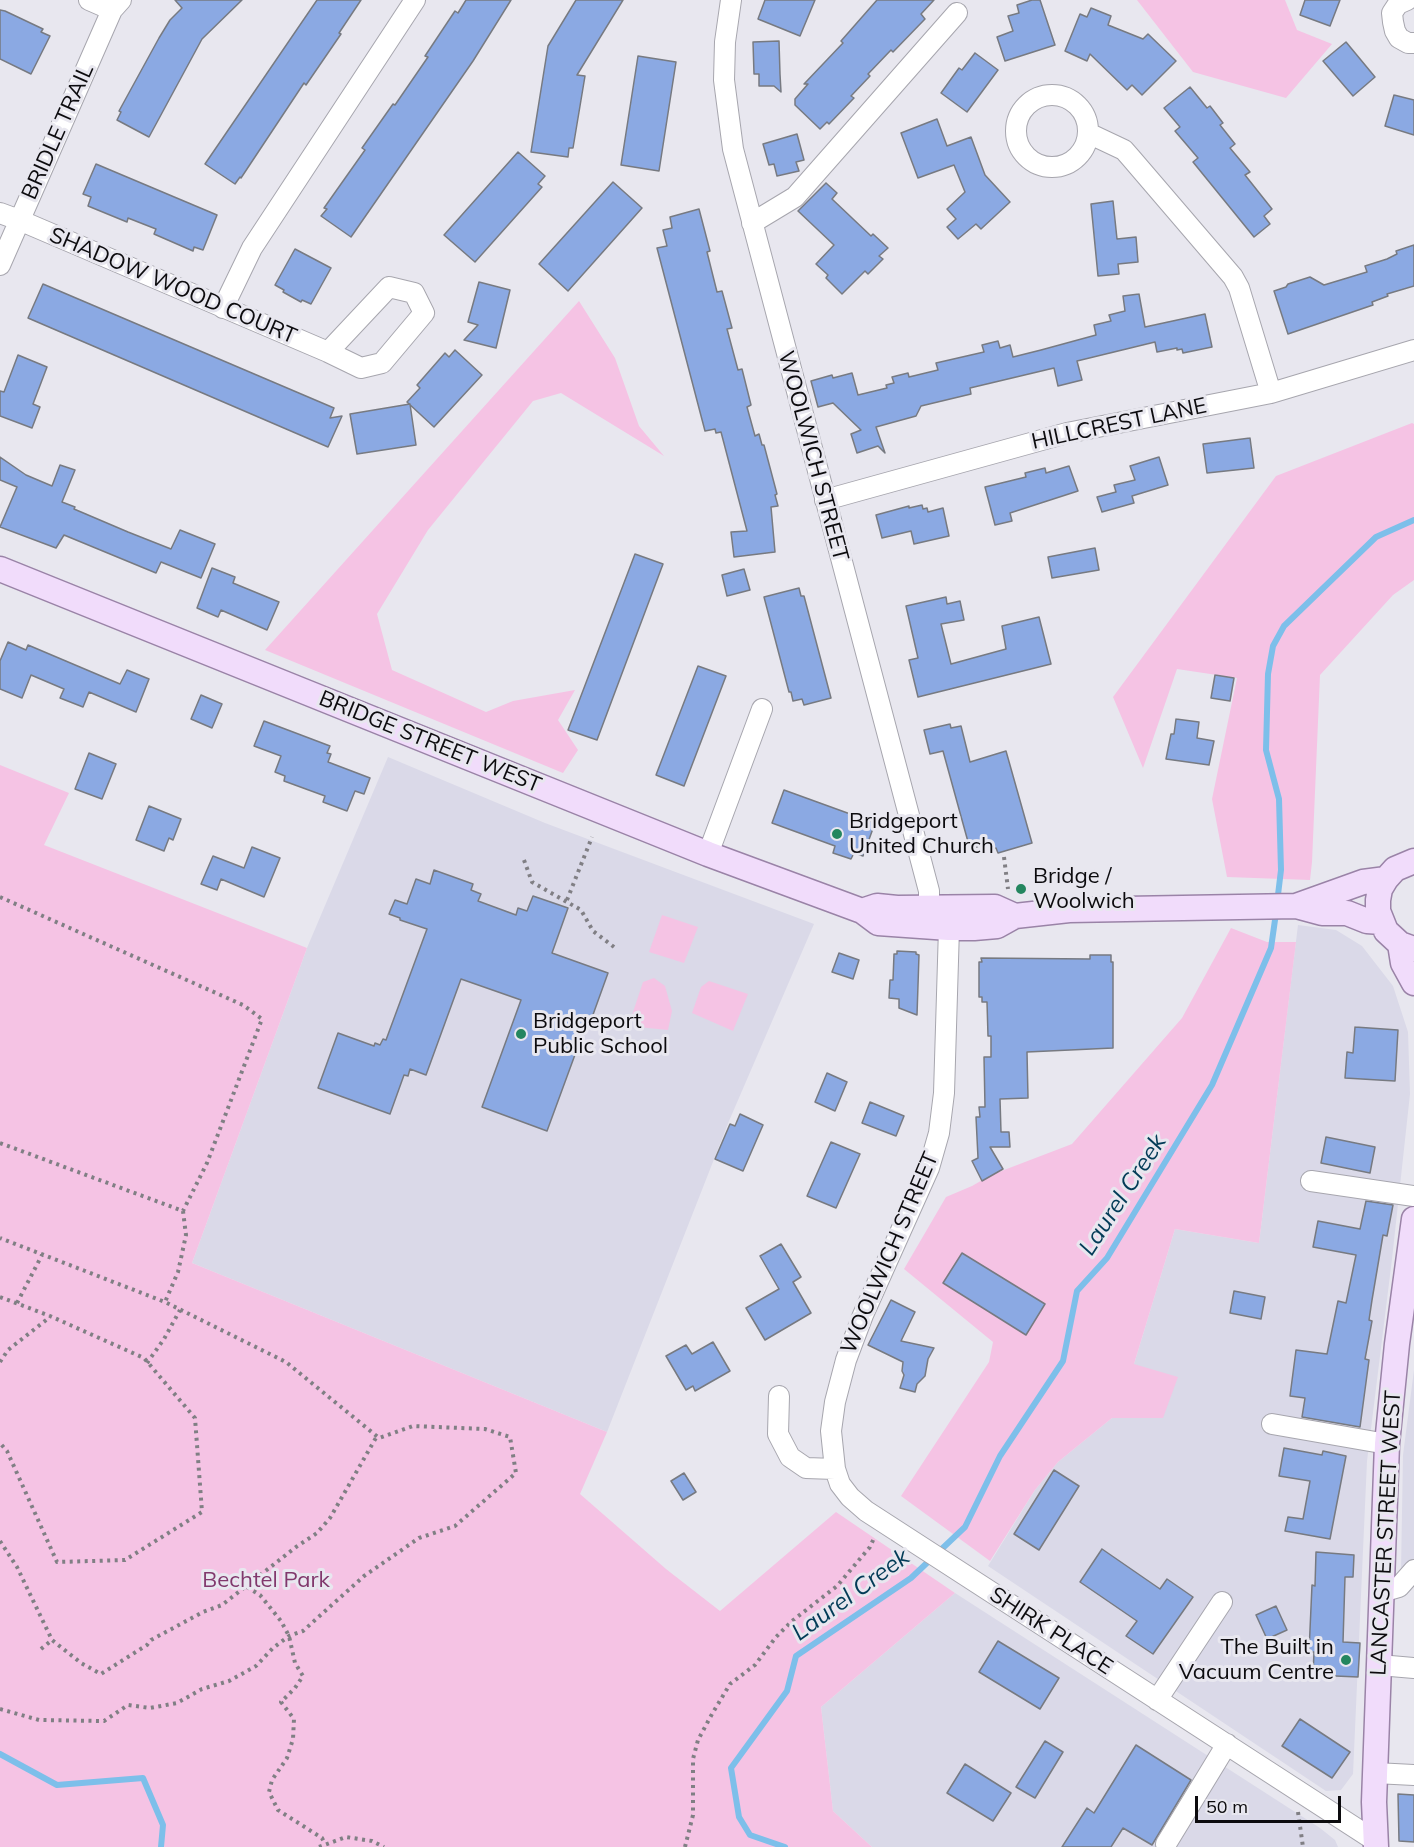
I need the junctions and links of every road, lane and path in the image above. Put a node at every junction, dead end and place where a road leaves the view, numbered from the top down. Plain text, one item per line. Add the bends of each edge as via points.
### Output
1 (89, 0) edge
2 (415, 0) edge
3 (731, 0) edge
4 (1407, 0) edge
5 (117, 5) edge
6 (957, 12) dead end
7 (1414, 43) edge
8 (1088, 133) dead end
9 (0, 213) edge
10 (19, 220) junction
11 (752, 223) junction
12 (0, 266) edge
13 (223, 308) junction
14 (1414, 350) edge
15 (328, 352) junction
16 (1271, 393) junction
17 (825, 501) junction
18 (0, 569) edge
19 (762, 709) dead end
20 (592, 837) dead end
21 (708, 854) junction
22 (1004, 857) dead end
23 (524, 860) dead end
24 (1414, 861) edge
25 (1386, 879) junction
26 (0, 897) edge
27 (567, 900) junction
28 (1012, 905) junction
29 (1296, 906) junction
30 (929, 908) junction
31 (862, 911) junction
32 (1381, 922) junction
33 (949, 928) junction
34 (614, 947) dead end
35 (1407, 947) edge
36 (1414, 983) edge
37 (0, 1143) edge
38 (1311, 1181) dead end
39 (1414, 1196) edge
40 (183, 1210) junction
41 (1414, 1219) edge
42 (0, 1238) edge
43 (42, 1255) junction
44 (0, 1297) edge
45 (165, 1302) junction
46 (17, 1303) junction
47 (180, 1310) junction
48 (50, 1316) junction
49 (0, 1362) edge
50 (147, 1363) junction
51 (779, 1396) dead end
52 (1272, 1424) dead end
53 (377, 1436) junction
54 (0, 1443) edge
55 (1387, 1444) junction
56 (835, 1469) junction
57 (882, 1521) junction
58 (0, 1541) edge
59 (1414, 1570) edge
60 (247, 1587) junction
61 (1382, 1592) junction
62 (1222, 1602) dead end
63 (289, 1636) junction
64 (52, 1640) junction
65 (41, 1649) dead end
66 (1379, 1665) junction
67 (1414, 1668) edge
68 (1157, 1700) junction
69 (0, 1709) edge
70 (1227, 1744) junction
71 (1375, 1773) junction
72 (1414, 1775) edge
73 (1298, 1812) dead end
74 (325, 1844) junction
75 (1166, 1844) dead end
76 (1375, 1844) edge
77 (319, 1847) edge
78 (384, 1847) edge
79 (685, 1847) edge
80 (1304, 1847) edge

1 - 5 street
2 - 13 street via 252,248
3 - 11 street, WOOLWICH STREET via 724,80 733,149
4 - 7 street via 1392,13 1393,22 1399,38
5 - 10 street, BRIDLE TRAIL
6 - 11 street via 795,197
8 - 16 street via 1119,147 1131,158 1233,277
9 - 10 street, SHADOW WOOD COURT
10 - 12 street, BRIDLE TRAIL
10 - 13 street, SHADOW WOOD COURT
11 - 17 street, WOOLWICH STREET
13 - 15 street, SHADOW WOOD COURT
14 - 16 street, HILLCREST LANE
15 - 15 street, SHADOW WOOD COURT via 361,368 382,363 424,313 414,293 389,287
16 - 17 street, HILLCREST LANE via 1068,433
17 - 30 street, WOOLWICH STREET via 929,891
18 - 21 main road, BRIDGE STREET WEST
19 - 21 street
20 - 27 path
21 - 31 main road, BRIDGE STREET WEST
22 - 28 path
23 - 27 path via 532,882
24 - 25 main road via 1395,869
25 - 29 main road, BRIDGE STREET WEST via 1363,882
25 - 32 main road via 1378,900
26 - 40 path via 243,1005 261,1019 207,1163
27 - 34 path via 581,910 593,931
28 - 29 main road, BRIDGE STREET WEST via 1069,910
28 - 30 main road, BRIDGE STREET WEST
28 - 33 main road, BRIDGE STREET WEST via 997,926
29 - 32 main road, BRIDGE STREET WEST via 1322,914 1347,913
30 - 31 main road, BRIDGE STREET WEST via 877,906
31 - 33 main road, BRIDGE STREET WEST via 878,923
32 - 35 main road via 1386,931
33 - 56 street, WOOLWICH STREET via 939,1133 929,1168 846,1360 831,1431
35 - 36 main road via 1403,963
37 - 40 path
38 - 39 street
40 - 45 path via 186,1235 178,1272
41 - 55 main road, LANCASTER STREET WEST
42 - 43 path
43 - 45 path
43 - 46 path
44 - 46 path
45 - 47 path
46 - 48 path
47 - 50 path
47 - 53 path via 286,1362
48 - 49 path via 8,1350
48 - 50 path via 144,1358
50 - 54 path via 195,1418 202,1512 124,1560 57,1562
51 - 56 street via 778,1434 790,1457 807,1468
52 - 55 street
53 - 60 path via 330,1518 317,1533
53 - 63 path via 413,1426 485,1429 510,1437 516,1473 455,1526 419,1538 364,1576 303,1631
55 - 61 main road, LANCASTER STREET WEST
56 - 57 street, SHIRK PLACE via 850,1497
57 - 68 street, SHIRK PLACE
57 - 79 path via 870,1547 837,1586 792,1621 755,1665 730,1684 698,1740 693,1759 693,1815
58 - 64 path via 17,1566
59 - 61 street via 1399,1587
60 - 63 path via 260,1595
60 - 64 path via 222,1605 151,1640 101,1674
61 - 66 main road, LANCASTER STREET WEST
62 - 68 street
63 - 69 path via 256,1666 177,1703 150,1708 128,1704 104,1721 39,1720
63 - 74 path via 295,1663 303,1676 281,1702 294,1719 292,1738 287,1758 269,1792 278,1810 322,1838
64 - 65 path
66 - 67 street
66 - 71 main road, LANCASTER STREET WEST
68 - 70 street, SHIRK PLACE
70 - 75 street
70 - 76 street, SHIRK PLACE
71 - 72 street
71 - 76 main road, LANCASTER STREET WEST
73 - 80 path
74 - 77 path
74 - 78 path via 346,1837

